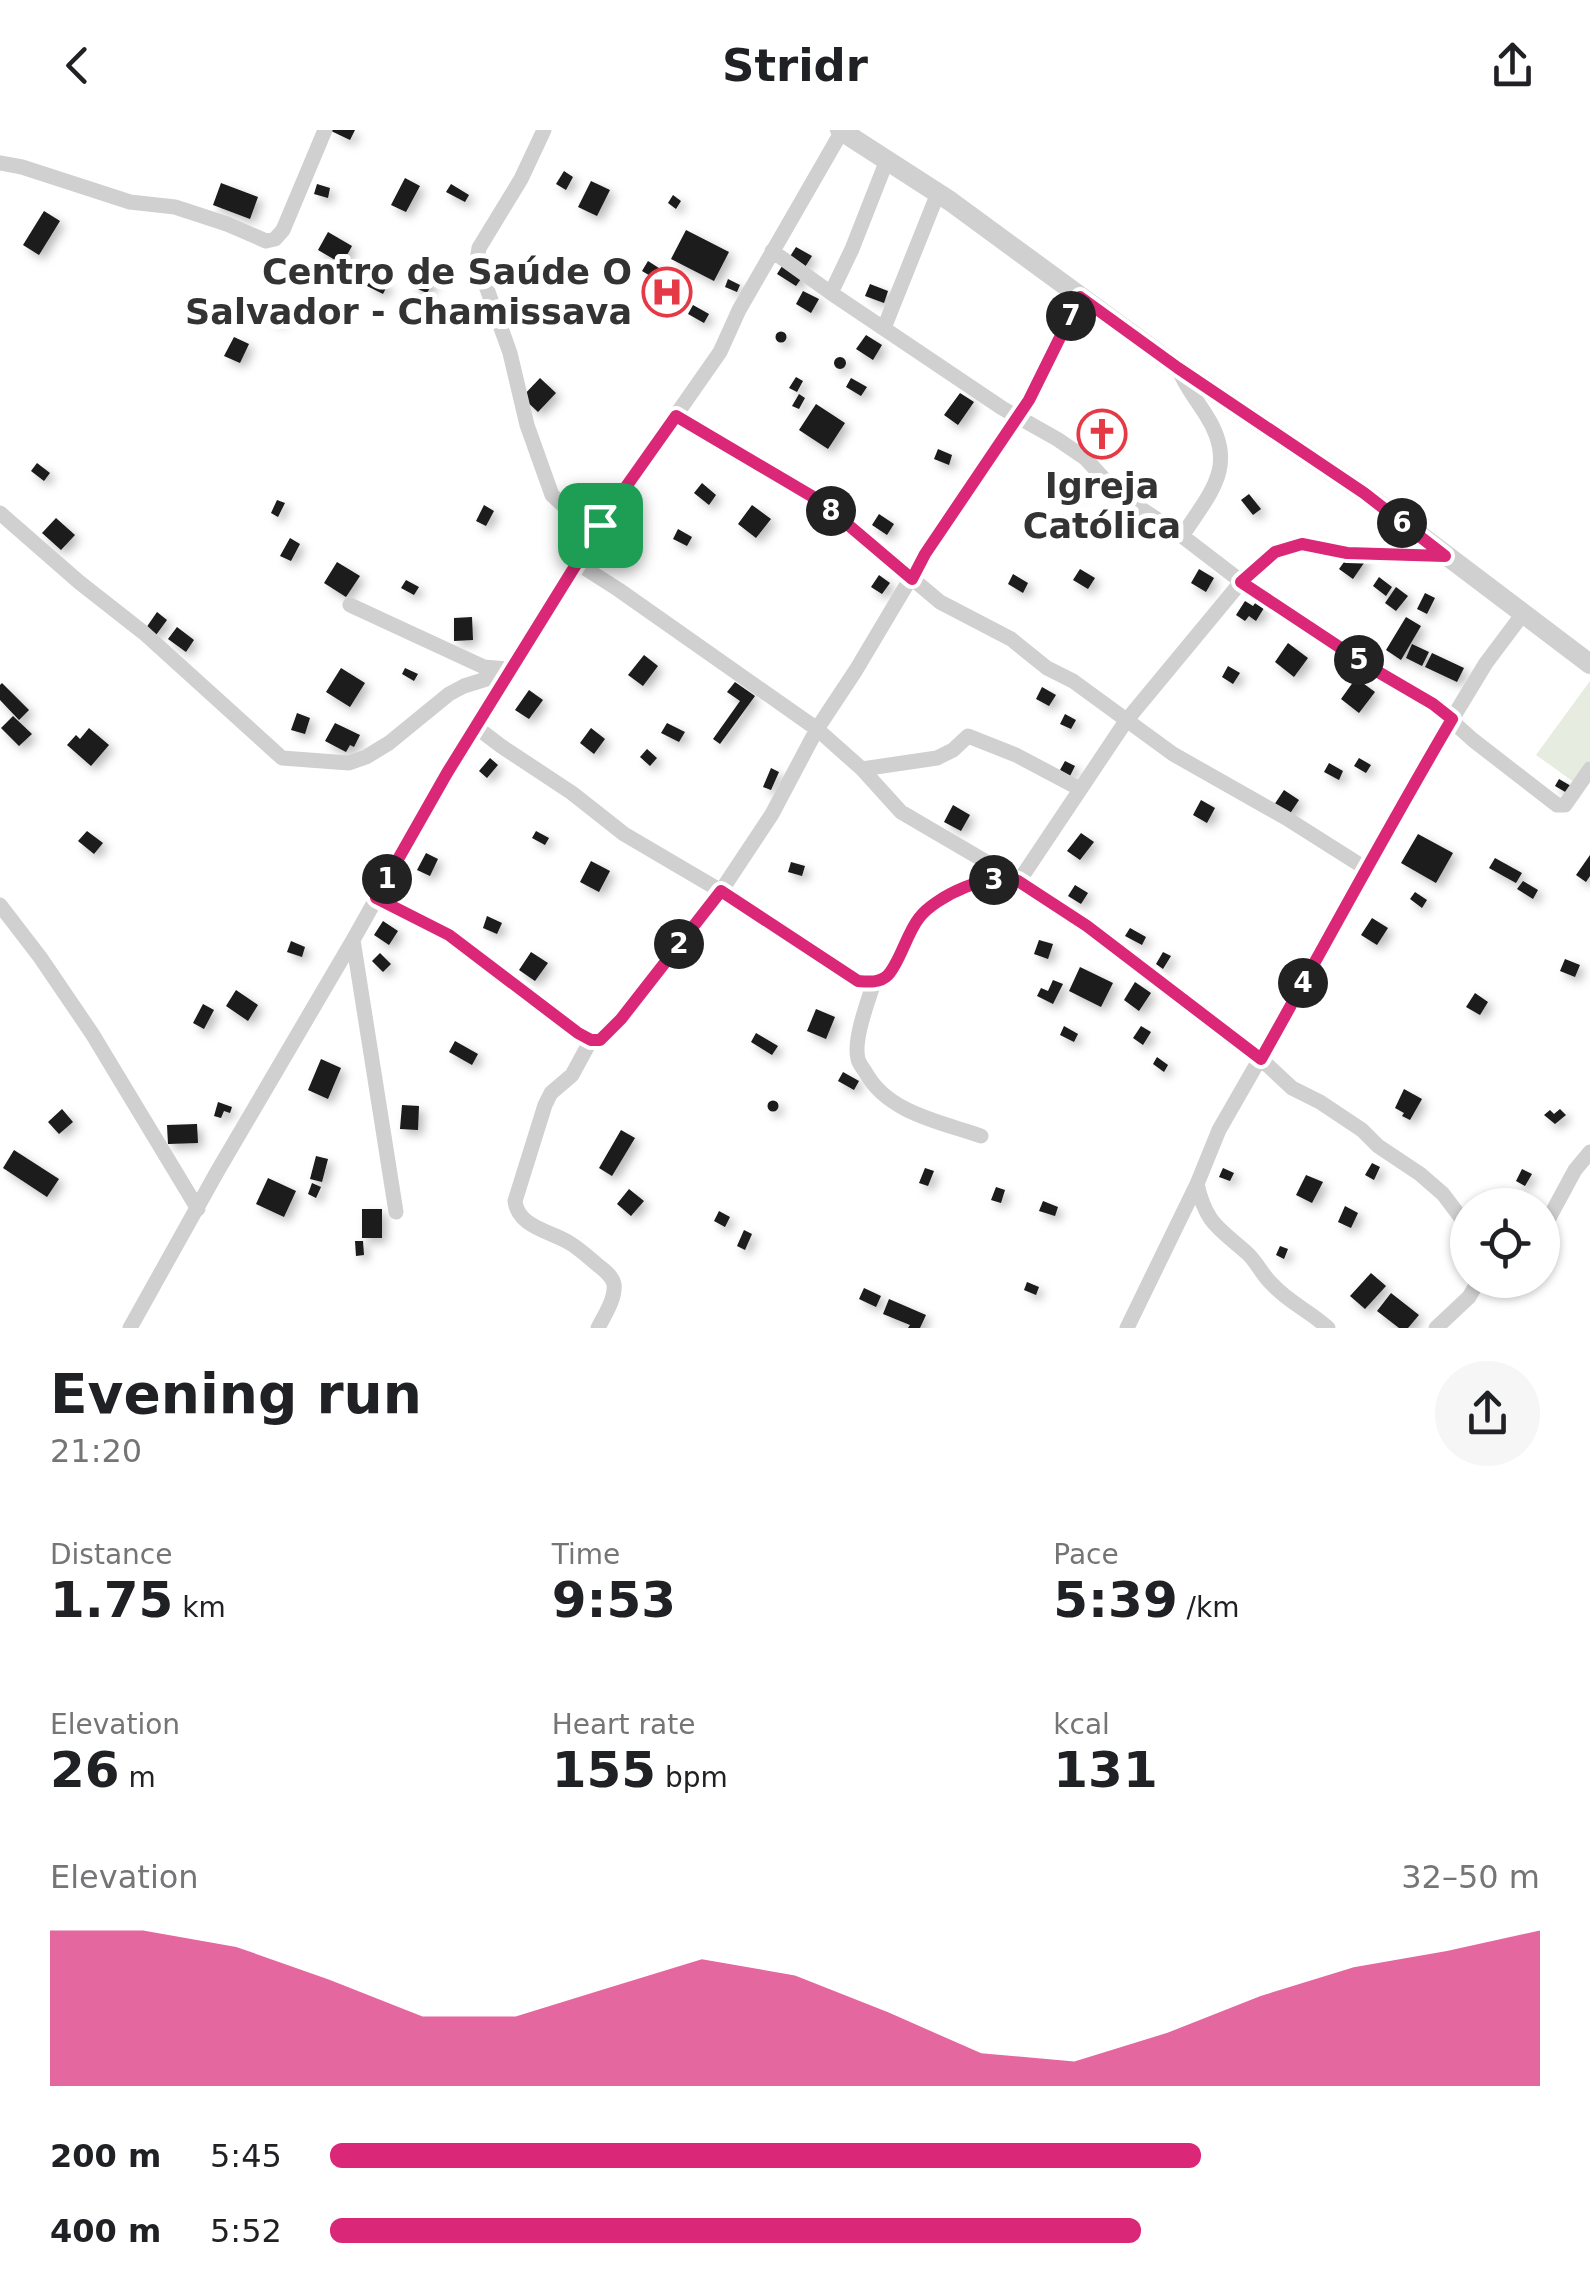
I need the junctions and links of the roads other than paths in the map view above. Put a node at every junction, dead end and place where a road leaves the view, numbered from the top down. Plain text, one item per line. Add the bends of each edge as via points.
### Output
1 (325, 130) edge
2 (544, 130) edge
3 (841, 131) edge
4 (887, 160) junction
5 (0, 163) edge
6 (938, 192) junction
7 (772, 251) junction
8 (831, 294) junction
9 (1080, 297) junction
10 (884, 328) junction
11 (1178, 368) junction
12 (676, 416) junction
13 (1018, 417) junction
14 (0, 513) edge
15 (600, 525) junction
16 (1182, 536) junction
17 (1445, 556) junction
18 (577, 564) junction
19 (912, 579) junction
20 (1241, 582) junction
21 (350, 605) dead end
22 (1522, 615) junction
23 (1590, 664) edge
24 (506, 669) junction
25 (1452, 719) junction
26 (1126, 721) junction
27 (476, 727) junction
28 (817, 730) junction
29 (862, 769) junction
30 (1590, 769) edge
31 (1080, 790) junction
32 (1365, 868) junction
33 (1013, 879) junction
34 (721, 891) junction
35 (376, 898) junction
36 (0, 904) edge
37 (353, 940) junction
38 (874, 982) junction
39 (591, 1040) junction
40 (1261, 1059) junction
41 (981, 1136) dead end
42 (1590, 1152) edge
43 (1583, 1174) edge
44 (1198, 1184) junction
45 (1450, 1203) edge
46 (1560, 1206) edge
47 (198, 1208) junction
48 (396, 1212) dead end
49 (1467, 1298) edge
50 (130, 1328) edge
51 (598, 1328) edge
52 (1127, 1328) edge
53 (1328, 1328) edge
54 (1436, 1328) edge

1 - 5 street via 283,230 266,241 176,208 130,202
2 - 15 street via 477,260 552,495
3 - 4 street
3 - 7 street
4 - 6 street
4 - 8 street
6 - 9 street
6 - 10 street
7 - 8 street
7 - 12 street via 720,352
8 - 10 street
9 - 11 street
9 - 13 street
10 - 13 street
11 - 16 street via 1220,439 1222,458 1220,474
11 - 17 street
12 - 15 street
12 - 19 street via 820,501
13 - 16 street via 1085,458 1116,492
13 - 19 street
14 - 24 street via 282,758 349,763 366,757 450,694
15 - 18 street
16 - 20 street
17 - 20 street via 1347,553 1302,544 1275,552
17 - 22 street
18 - 24 street
18 - 28 street
19 - 26 street
19 - 28 street
20 - 25 street
20 - 26 street
21 - 24 street via 484,667
22 - 23 street
22 - 25 street
24 - 27 street
25 - 30 street via 1556,806 1565,805
25 - 32 street
26 - 31 street
26 - 32 street
27 - 34 street via 624,834
27 - 35 street
28 - 29 street
28 - 34 street
29 - 31 street via 937,758 968,736
29 - 33 street via 902,812
31 - 33 street
32 - 40 street
33 - 38 street via 974,885 929,906 888,976
33 - 40 street via 1087,926
34 - 38 street via 858,981
34 - 39 street via 621,1019 600,1040
35 - 37 street
35 - 39 street via 449,935
36 - 47 street via 93,1034
37 - 47 street
37 - 48 street
38 - 41 street via 858,1047 870,1081 900,1107
39 - 51 street via 572,1076 545,1104 516,1210 571,1243 611,1279 612,1299
40 - 44 street via 1219,1130
40 - 45 street via 1292,1088 1420,1174
42 - 43 street
43 - 46 street
44 - 52 street
44 - 53 street via 1212,1224 1283,1295
47 - 50 street
49 - 54 street

